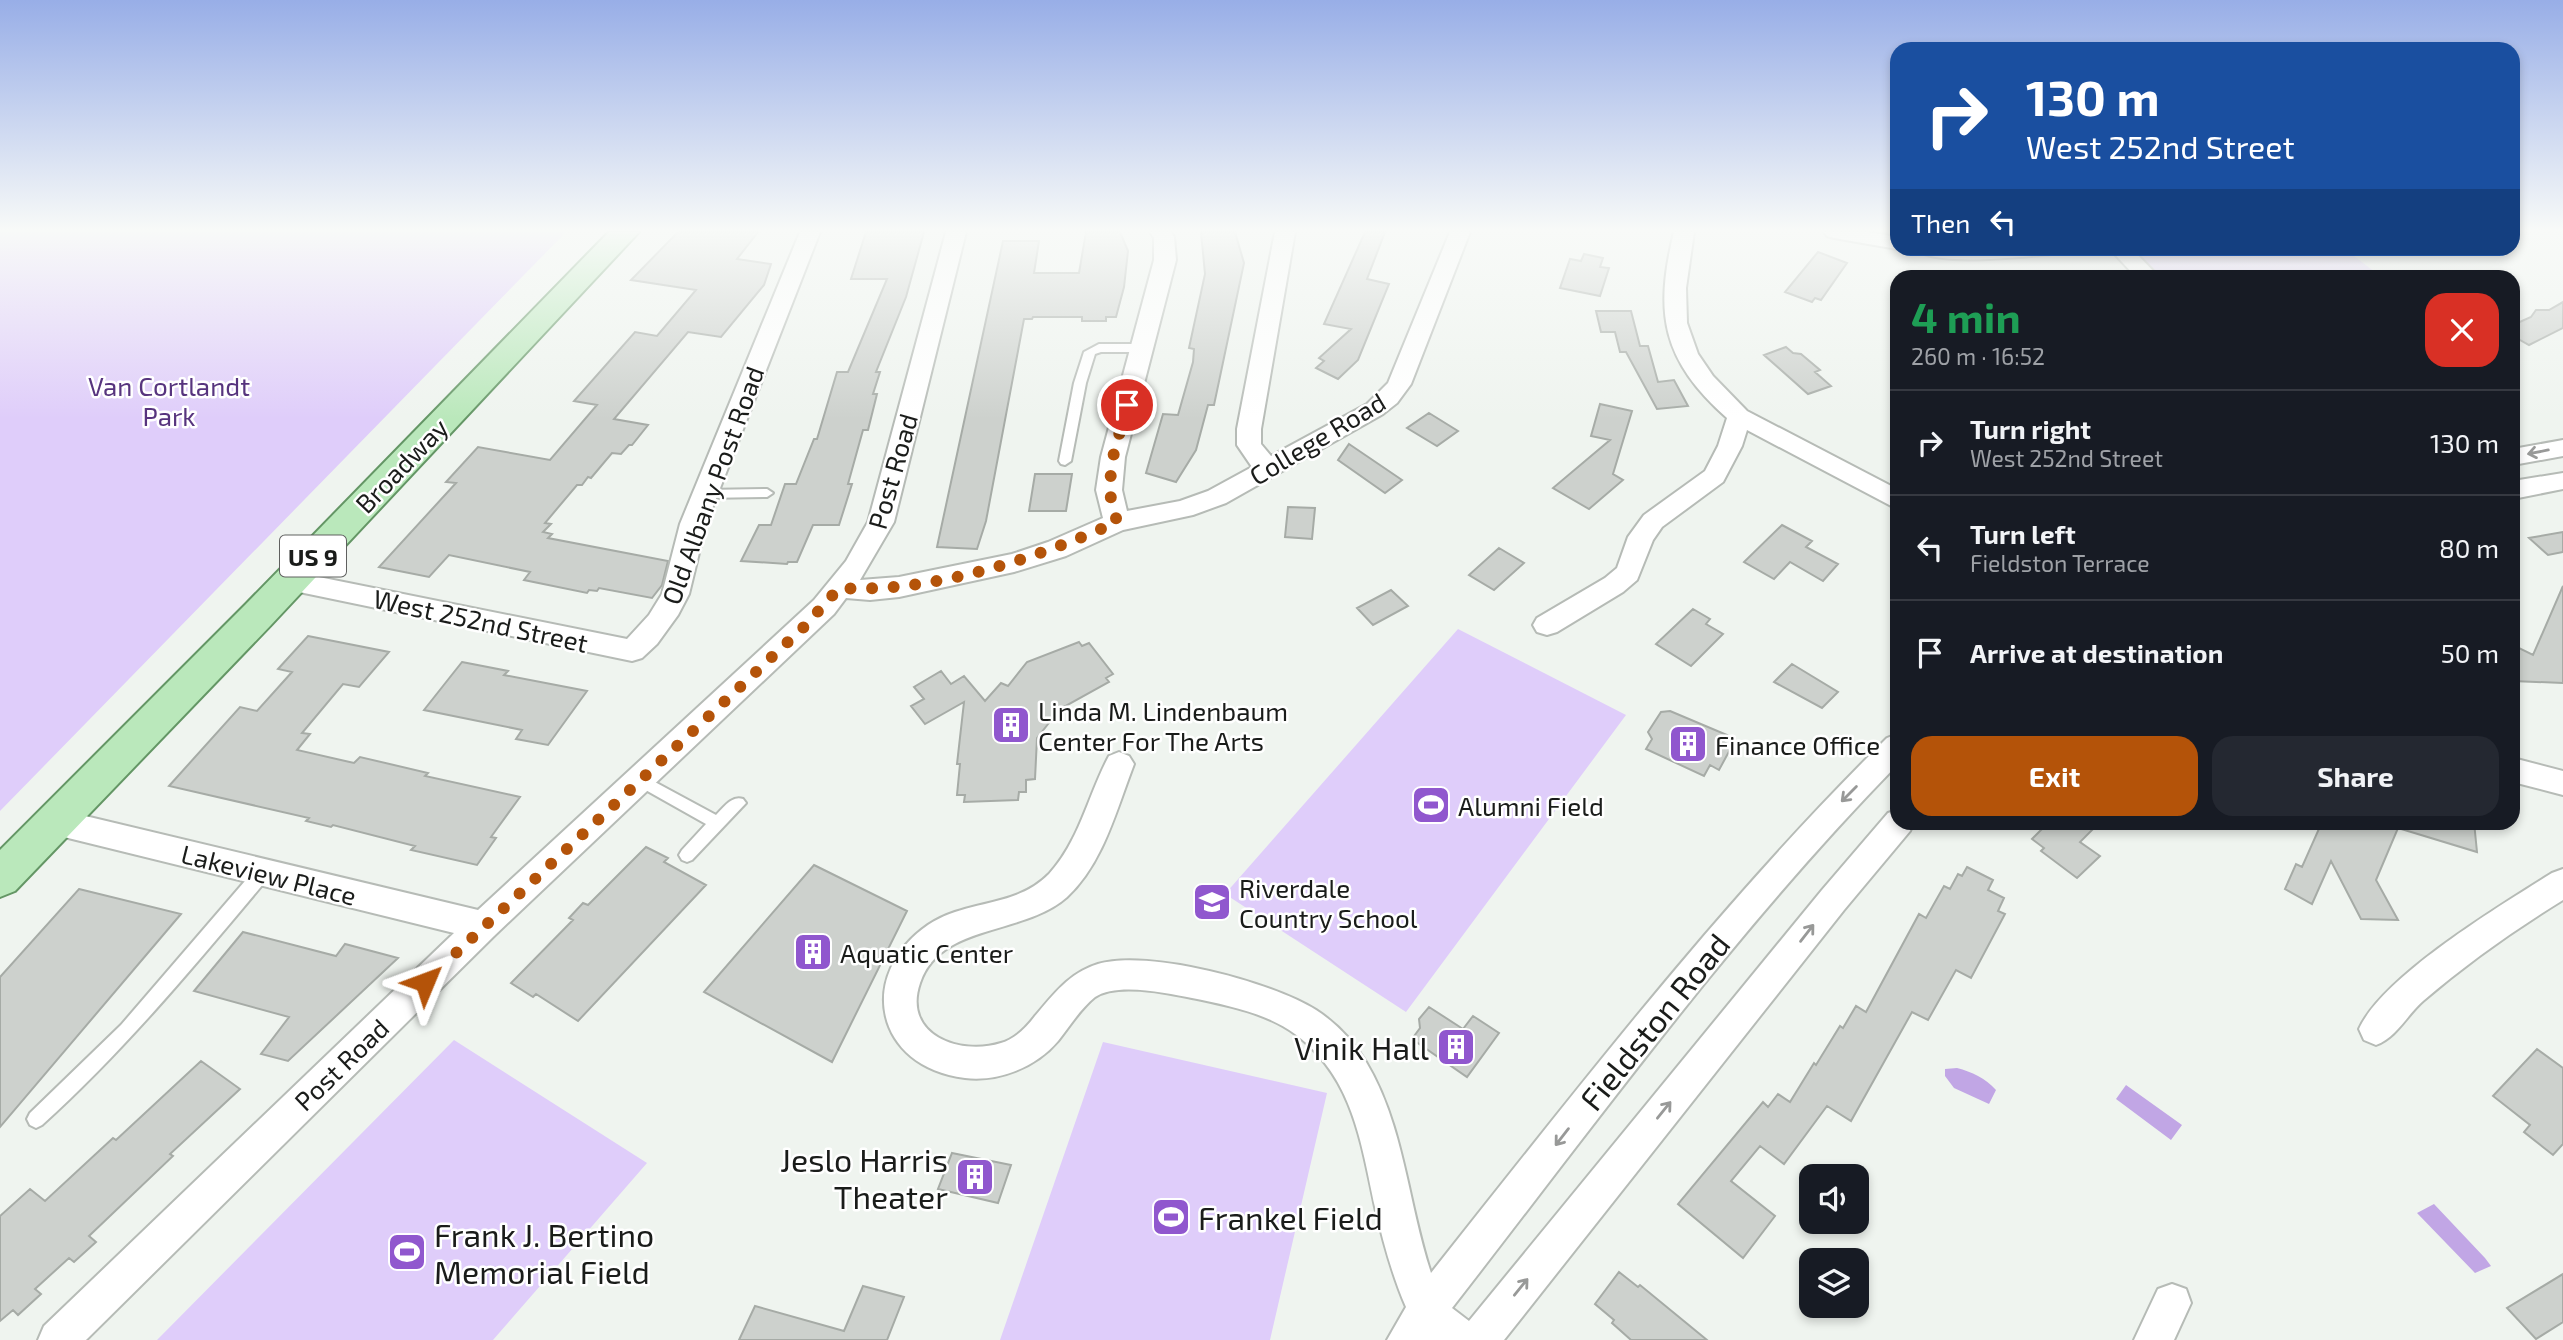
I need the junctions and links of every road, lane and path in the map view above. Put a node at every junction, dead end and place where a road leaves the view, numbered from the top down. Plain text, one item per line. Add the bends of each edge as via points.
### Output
1 (565, 295) edge
2 (785, 295) edge
3 (940, 295) edge
4 (1156, 295) edge
5 (1274, 295) edge
6 (1435, 295) edge
7 (1676, 295) edge
8 (1142, 348) junction
9 (1739, 416) junction
10 (2563, 448) edge
11 (2520, 456) edge
12 (1065, 461) dead end
13 (1268, 470) junction
14 (2563, 481) edge
15 (2520, 490) edge
16 (767, 493) dead end
17 (704, 494) junction
18 (1890, 496) edge
19 (1117, 522) junction
20 (289, 581) junction
21 (839, 588) junction
22 (1547, 625) dead end
23 (632, 651) joint
24 (1890, 753) edge
25 (1119, 764) dead end
26 (2520, 772) edge
27 (640, 780) junction
28 (2563, 783) edge
29 (738, 803) dead end
30 (56, 822) junction
31 (718, 823) junction
32 (1892, 830) edge
33 (687, 855) dead end
34 (263, 872) junction
35 (0, 878) edge
36 (2563, 883) edge
37 (483, 926) junction
38 (2376, 1028) dead end
39 (36, 1119) dead end
40 (2172, 1303) dead end
41 (1416, 1325) edge
42 (58, 1340) edge
43 (1462, 1340) edge
44 (1479, 1340) edge
45 (2154, 1340) edge

1 - 20 main road, Broadway / US 9
2 - 17 street, Old Albany Post Road
3 - 21 street, Post Road via 881,522
4 - 8 street
5 - 13 street via 1249,429 1249,445
6 - 13 street, College Road via 1389,398
7 - 9 street via 1674,308 1689,358 1715,396
8 - 12 lane via 1090,352
8 - 19 street via 1113,457 1109,490
9 - 18 street
9 - 22 street via 1714,476 1653,521 1641,537 1628,573
10 -> 11 street
13 - 19 street, College Road via 1184,509
14 - 15 street
16 - 17 lane
17 - 23 street, Old Albany Post Road via 676,594 648,637
19 - 21 street via 1014,563 899,587
20 - 23 street, West 252nd Street
20 - 30 main road, Broadway / US 9
21 - 27 street, Post Road via 805,626
24 -> 41 street, Fieldston Road via 1780,864 1664,1004
25 - 41 street via 1071,872 1023,908 949,928 919,955 901,988 905,1029 920,1046 942,1059 974,1064 1007,1058 1035,1041 1074,993 1105,977 1137,973 1283,1009 1308,1024 1337,1051 1361,1083 1380,1141
26 - 28 street
27 - 31 lane
27 - 37 street, Post Road
29 - 31 lane
30 - 34 street, Lakeview Place
30 - 35 main road, Broadway / US 9
31 - 33 lane
44 -> 32 street
34 - 37 street, Lakeview Place
34 - 39 lane via 148,1010 87,1075
36 - 38 street via 2409,992
37 - 42 street, Post Road
40 - 45 street
41 - 43 street

